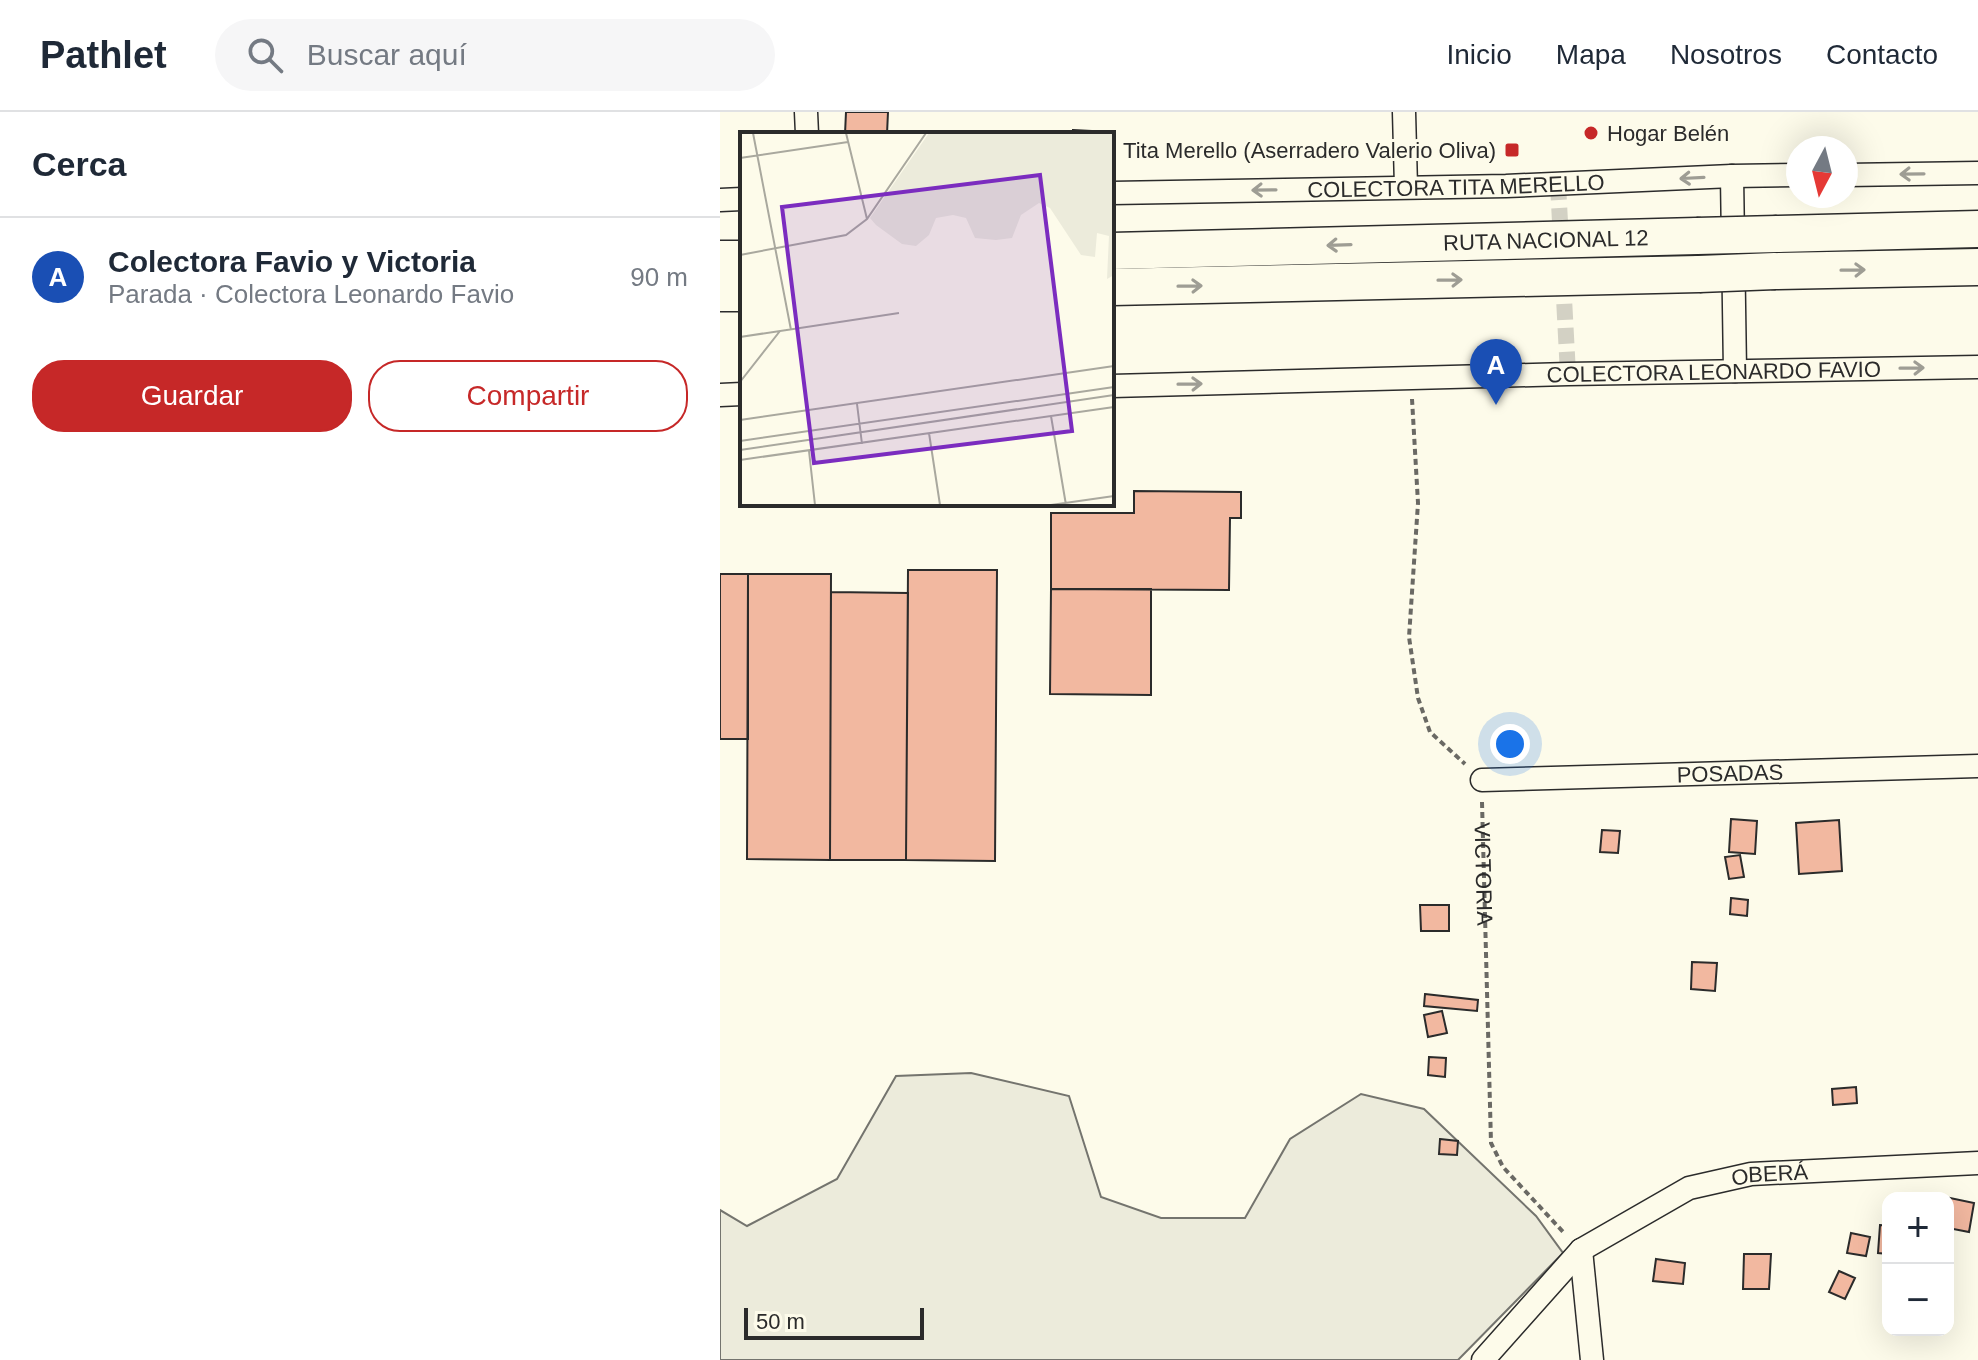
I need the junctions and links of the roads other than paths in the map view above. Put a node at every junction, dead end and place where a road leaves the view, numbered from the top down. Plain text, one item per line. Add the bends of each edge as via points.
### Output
1 (806, 112) edge
2 (1404, 112) edge
3 (807, 132) edge
4 (1978, 173) edge
5 (1786, 175) edge
6 (1858, 175) edge
7 (1732, 176) junction
8 (1406, 187) junction
9 (1114, 193) edge
10 (740, 199) edge
11 (720, 200) edge
12 (1978, 229) edge
13 (1114, 251) edge
14 (1978, 267) edge
15 (1114, 287) edge
16 (1978, 367) edge
17 (1735, 371) junction
18 (1114, 386) edge
19 (740, 394) edge
20 (720, 395) edge
21 (1978, 766) edge
22 (1482, 780) road end
23 (1978, 1163) edge
24 (1581, 1250) junction
25 (1483, 1360) edge
26 (1592, 1360) edge

1 - 3 street
2 - 8 street
4 -> 6 street
5 - 7 street, COLECTORA TITA MERELLO
7 -> 8 street, COLECTORA TITA MERELLO
7 - 17 street
8 -> 9 street, COLECTORA TITA MERELLO
10 - 11 street
12 -> 13 highway, RUTA NACIONAL 12, bridge
15 -> 14 highway, RUTA NACIONAL 12, bridge
17 -> 16 street, COLECTORA LEONARDO FAVIO
18 -> 17 street, COLECTORA LEONARDO FAVIO
19 - 20 street
21 - 22 street, POSADAS
23 - 24 street, OBERÁ via 1751,1174 1689,1188
24 - 25 street, OBERÁ
24 - 26 street

